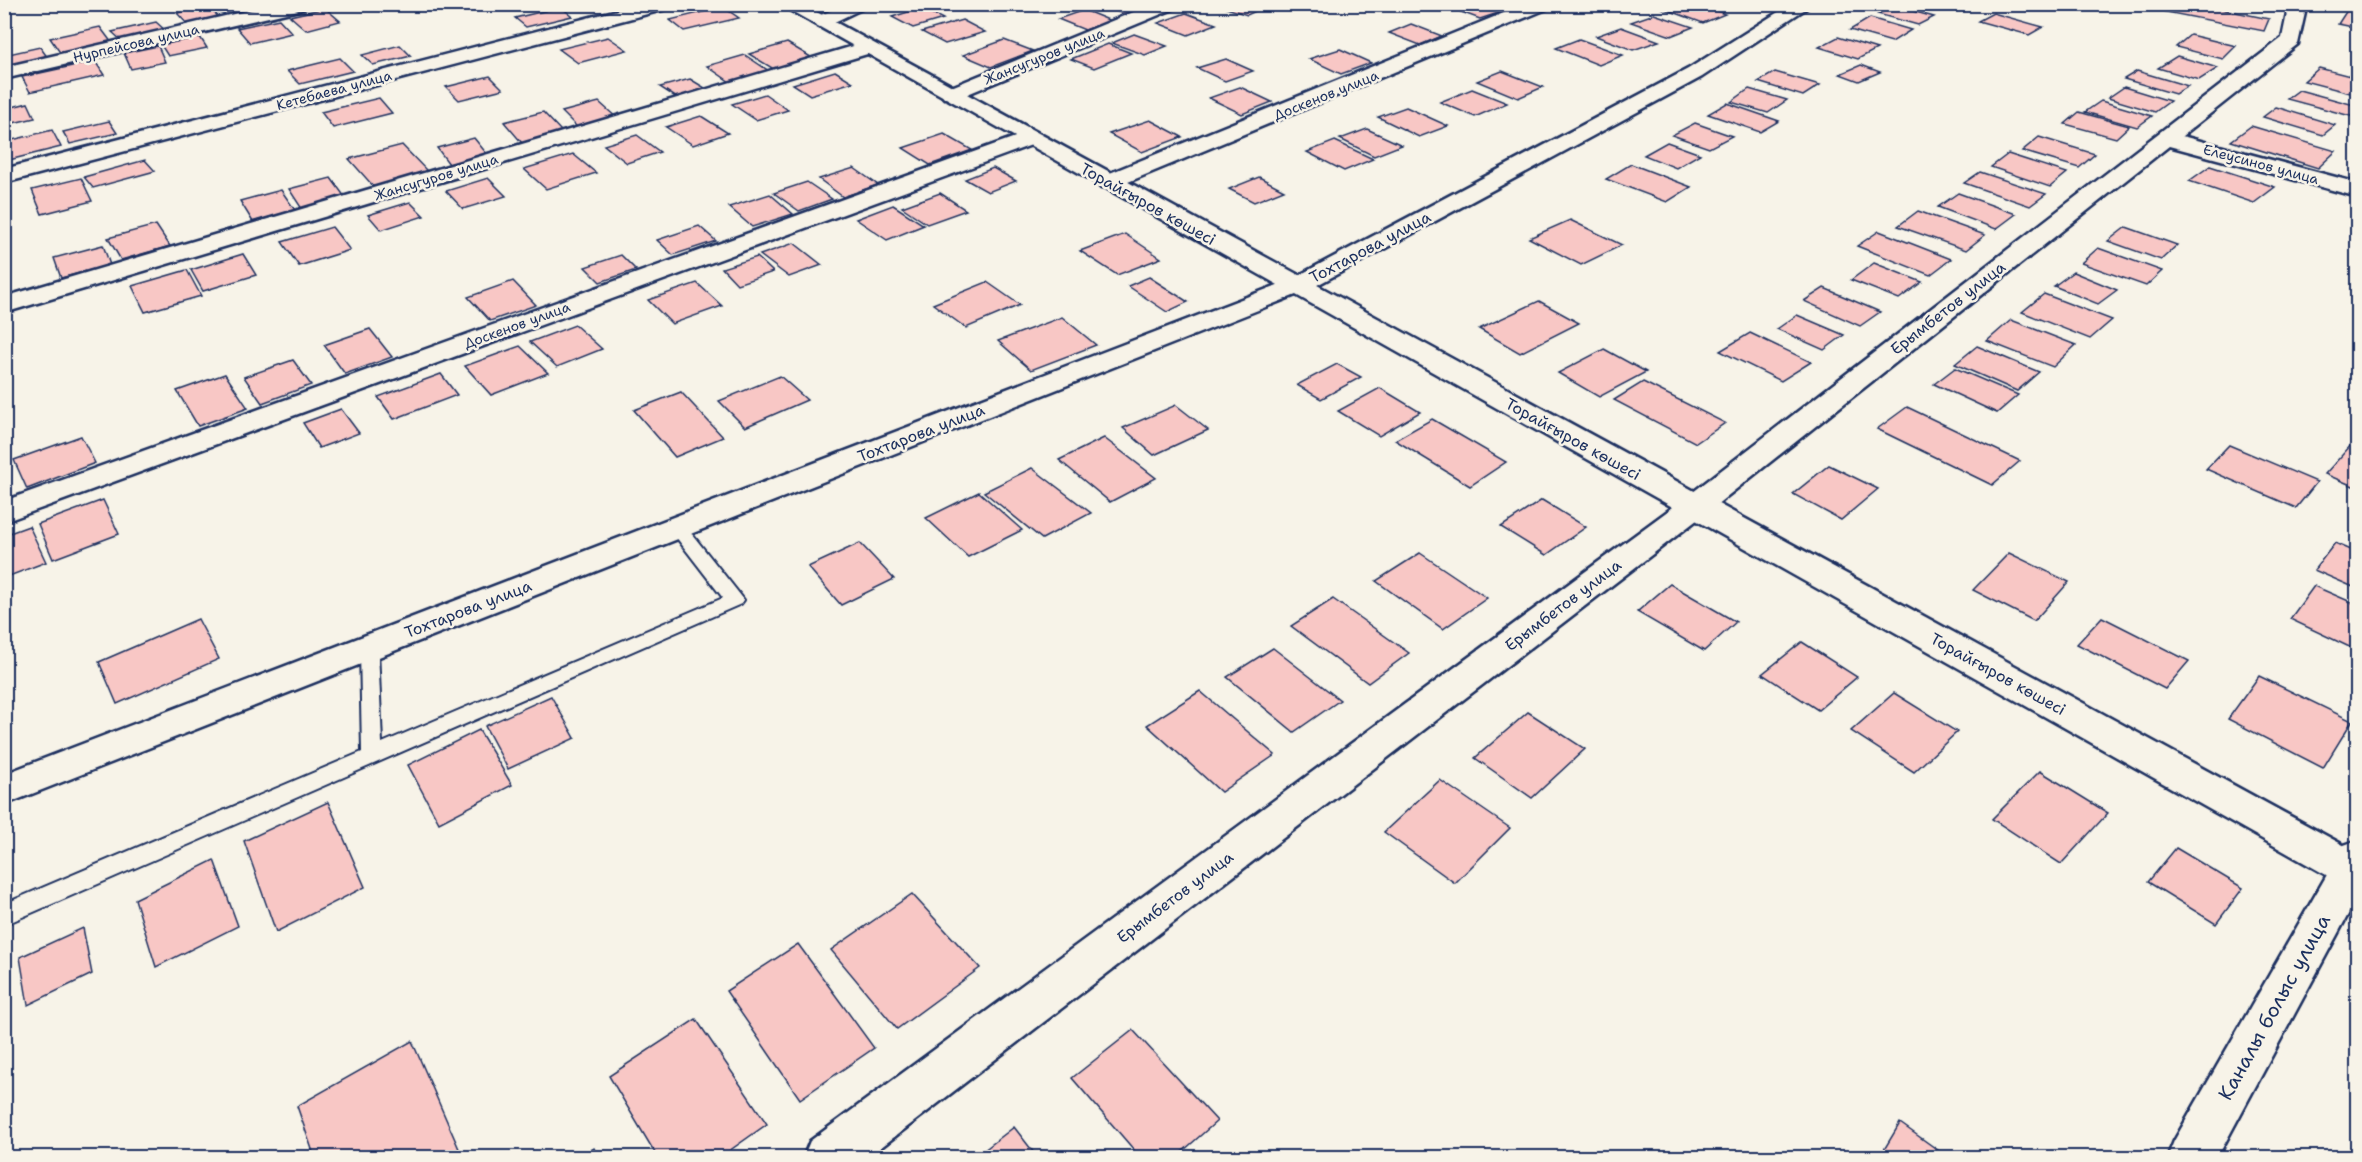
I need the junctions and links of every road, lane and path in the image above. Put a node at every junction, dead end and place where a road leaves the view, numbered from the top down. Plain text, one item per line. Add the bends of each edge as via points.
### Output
1 (303, 4) edge
2 (664, 4) edge
3 (788, 4) edge
4 (863, 4) edge
5 (1170, 4) edge
6 (1543, 4) edge
7 (1804, 4) edge
8 (2298, 4) edge
9 (820, 22) junction
10 (867, 48) junction
11 (4, 73) edge
12 (951, 94) junction
13 (1029, 138) junction
14 (2165, 138) junction
15 (4, 176) edge
16 (1108, 182) junction
17 (2358, 190) edge
18 (1297, 286) junction
19 (4, 305) edge
20 (1695, 506) junction
21 (4, 512) edge
22 (678, 528) junction
23 (369, 649) junction
24 (372, 756) junction
25 (4, 790) edge
26 (2355, 867) edge
27 (4, 915) edge
28 (827, 1158) edge
29 (2191, 1158) edge

1 - 11 street, Нурпейсова улица
2 - 15 street, Кетебаева улица
3 - 9 street, Торайғыров көшесі
4 - 9 street
5 - 12 street, Жансугуров улица
6 - 16 street, Доскенов улица
7 - 18 street, Тохтарова улица via 1695,73
8 - 14 street, Ерымбетов улица via 2290,40
9 - 10 street, Торайғыров көшесі
10 - 12 street, Торайғыров көшесі
10 - 19 street, Жансугуров улица
12 - 13 street, Торайғыров көшесі
13 - 16 street, Торайғыров көшесі
13 - 21 street, Доскенов улица
14 - 17 street, Елеусинов улица
14 - 20 street, Ерымбетов улица
16 - 18 street, Торайғыров көшесі
18 - 20 street, Торайғыров көшесі
18 - 22 street, Тохтарова улица
20 - 26 street, Торайғыров көшесі
20 - 28 street, Ерымбетов улица
22 - 23 street, Тохтарова улица
22 - 24 lane via 735,600
23 - 24 lane
23 - 25 street, Тохтарова улица
24 - 27 lane
26 - 29 street, Каналы болыс улица

